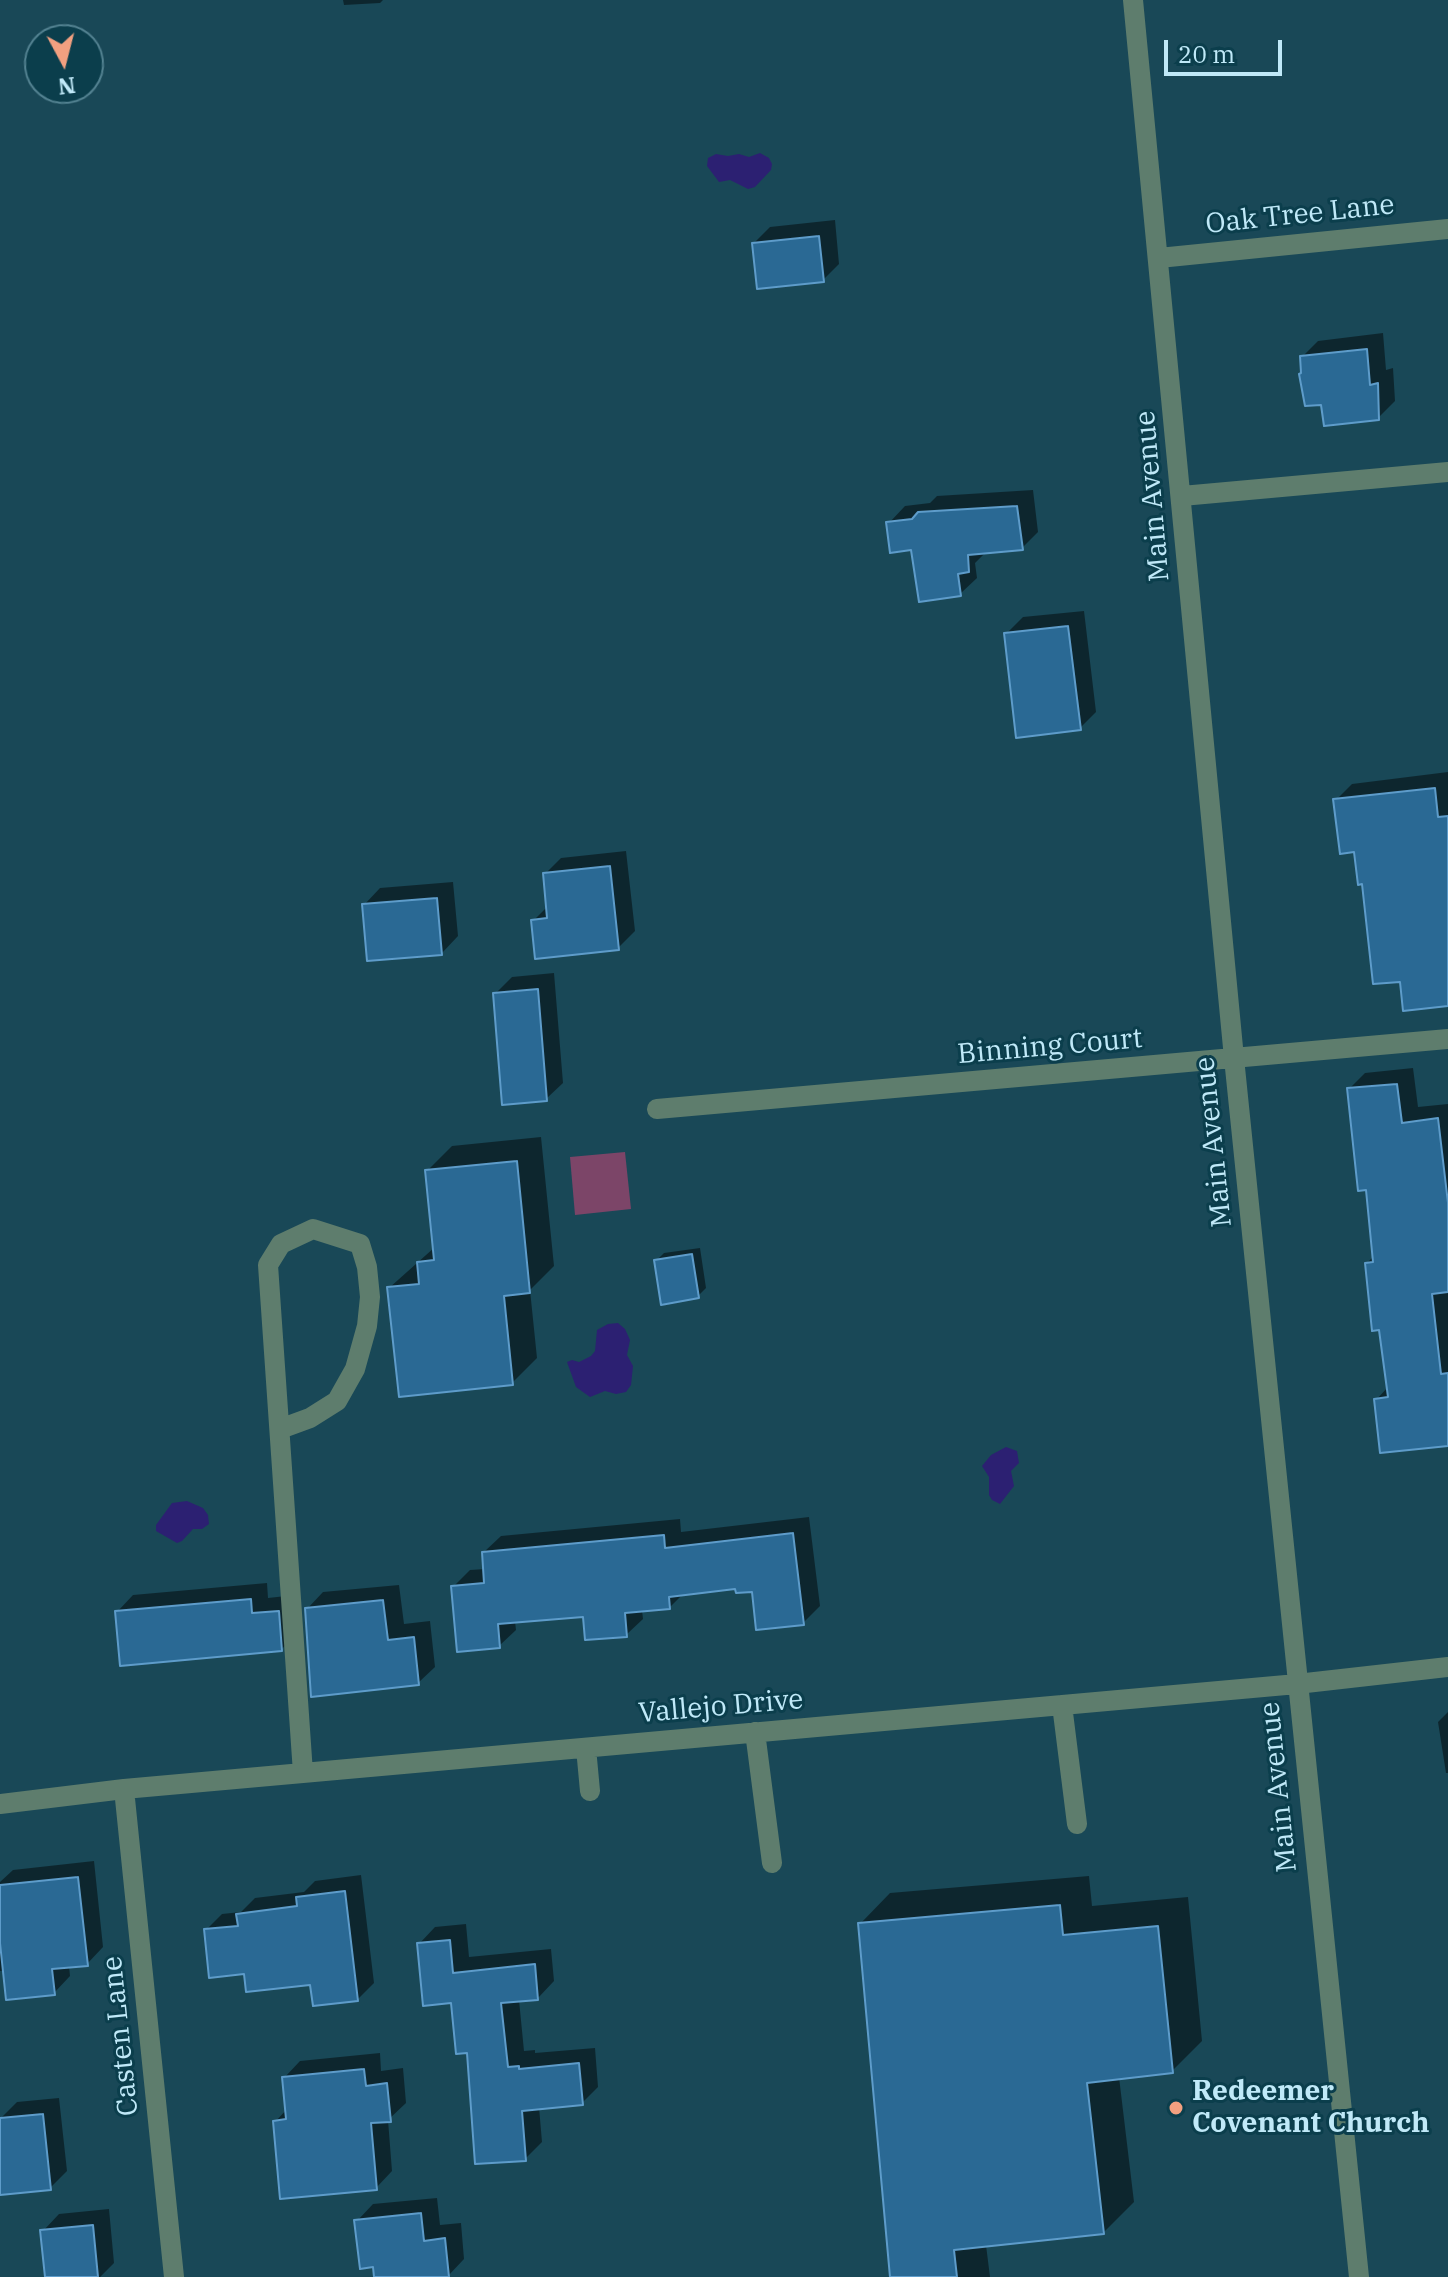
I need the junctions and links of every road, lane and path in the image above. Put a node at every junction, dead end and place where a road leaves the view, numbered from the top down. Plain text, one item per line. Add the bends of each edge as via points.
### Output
1 (1133, 0) edge
2 (1448, 229) edge
3 (1159, 258) junction
4 (1448, 472) edge
5 (1182, 496) junction
6 (1448, 1039) edge
7 (1234, 1058) junction
8 (657, 1109) dead end
9 (280, 1429) junction
10 (1448, 1667) edge
11 (1297, 1684) junction
12 (1062, 1705) junction
13 (755, 1732) junction
14 (586, 1748) junction
15 (303, 1773) junction
16 (124, 1789) junction
17 (590, 1791) dead end
18 (0, 1804) edge
19 (1077, 1824) dead end
20 (772, 1863) dead end
21 (174, 2277) edge
22 (1359, 2277) edge

1 - 3 street, Main Avenue
2 - 3 street, Oak Tree Lane
3 - 5 street, Main Avenue
4 - 5 street
5 - 7 street, Main Avenue
6 - 7 street, Binning Court
7 - 8 street, Binning Court
7 - 11 street, Main Avenue
9 - 9 street via 268,1265 281,1244 313,1229 360,1244 370,1297 367,1326 355,1369 337,1401
9 - 15 street
10 - 11 street, Vallejo Drive
11 - 12 street, Vallejo Drive
11 - 22 street, Main Avenue
12 - 13 street, Vallejo Drive
12 - 19 street
13 - 14 street, Vallejo Drive
13 - 20 street
14 - 15 street, Vallejo Drive
14 - 17 street
15 - 16 street, Vallejo Drive
16 - 18 street, Vallejo Drive
16 - 21 street, Casten Lane

